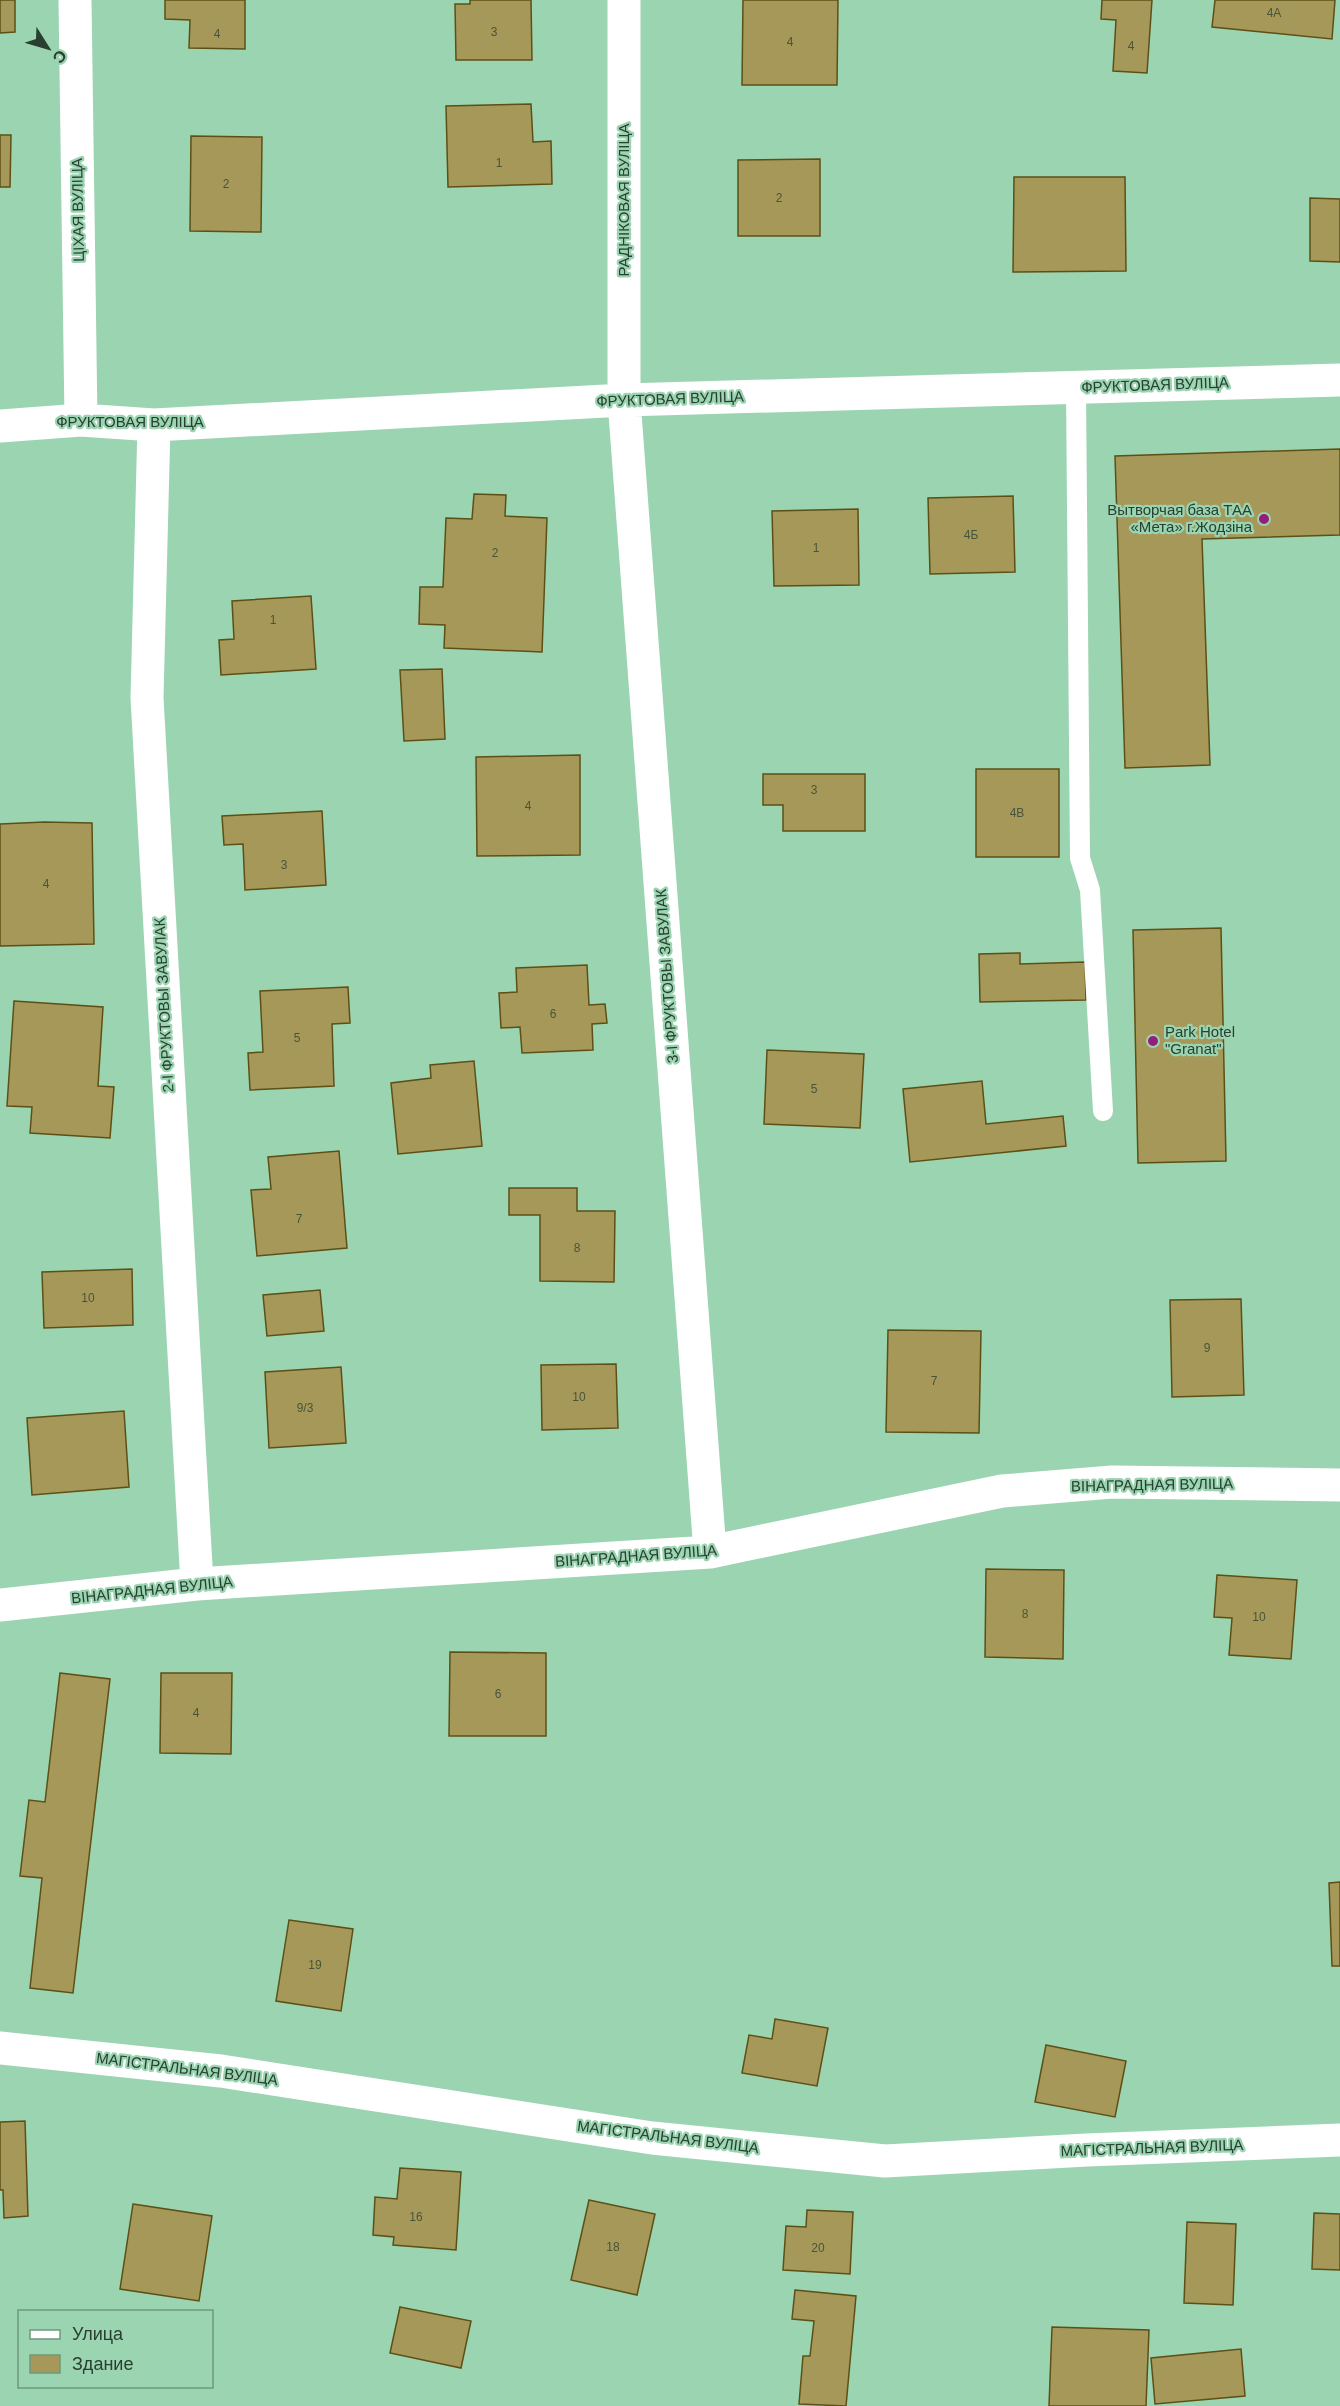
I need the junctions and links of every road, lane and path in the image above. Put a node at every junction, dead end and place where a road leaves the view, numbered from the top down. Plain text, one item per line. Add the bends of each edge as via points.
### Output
1 (75, 0) edge
2 (624, 0) edge
3 (1340, 380) edge
4 (1076, 388) junction
5 (624, 400) junction
6 (81, 420) junction
7 (154, 425) junction
8 (0, 426) edge
9 (1103, 1112) dead end
10 (1340, 1485) edge
11 (710, 1552) junction
12 (197, 1584) junction
13 (0, 1605) edge
14 (0, 2048) edge
15 (1340, 2140) edge

1 - 6 street, ЦІХАЯ ВУЛІЦА
2 - 5 street, РАДНІКОВАЯ ВУЛІЦА
3 - 4 street, ФРУКТОВАЯ ВУЛІЦА
4 - 5 street, ФРУКТОВАЯ ВУЛІЦА
4 - 9 lane via 1080,858 1090,890
5 - 7 street, ФРУКТОВАЯ ВУЛІЦА
5 - 11 street, 3-І ФРУКТОВЫ ЗАВУЛАК
6 - 7 street, ФРУКТОВАЯ ВУЛІЦА
6 - 8 street, ФРУКТОВАЯ ВУЛІЦА
7 - 12 street, 2-І ФРУКТОВЫ ЗАВУЛАК via 147,698
10 - 11 street, ВІНАГРАДНАЯ ВУЛІЦА via 1112,1482 1002,1491
11 - 12 street, ВІНАГРАДНАЯ ВУЛІЦА
12 - 13 street, ВІНАГРАДНАЯ ВУЛІЦА
14 - 15 street, МАГІСТРАЛЬНАЯ ВУЛІЦА via 220,2071 652,2138 885,2161

